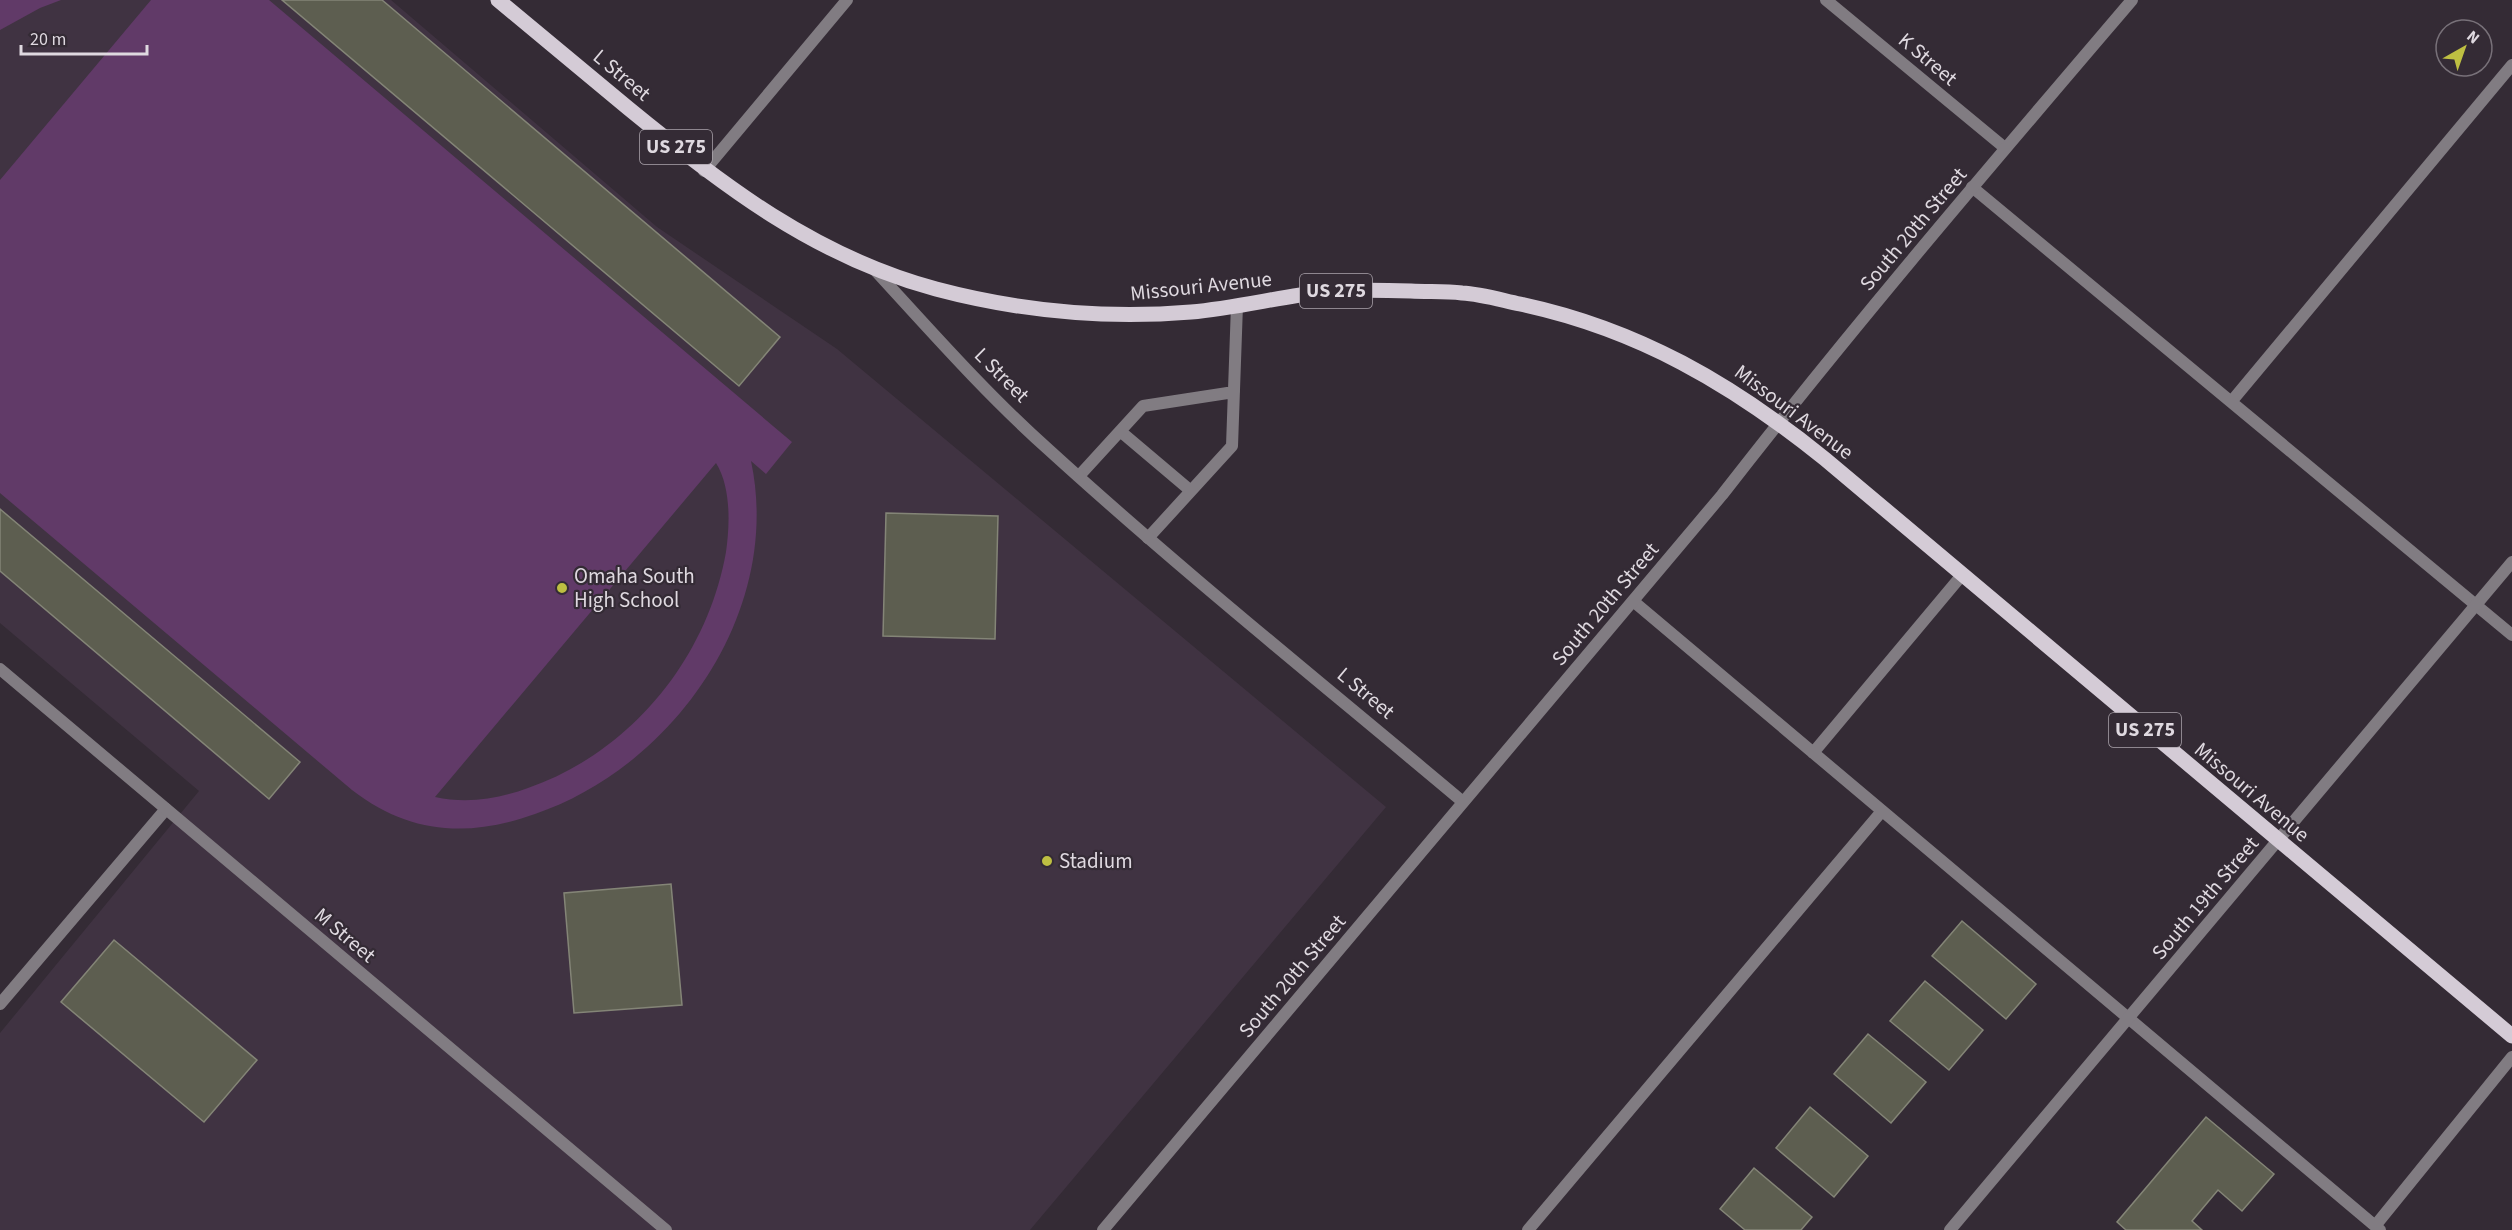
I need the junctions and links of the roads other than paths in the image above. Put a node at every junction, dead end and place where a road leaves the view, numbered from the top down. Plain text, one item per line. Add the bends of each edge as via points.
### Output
1 (498, 0) edge
2 (847, 0) edge
3 (1826, 0) edge
4 (2132, 0) edge
5 (2512, 65) edge
6 (2005, 148) junction
7 (704, 171) junction
8 (1972, 188) junction
9 (872, 267) junction
10 (1237, 305) junction
11 (1234, 392) junction
12 (2231, 402) junction
13 (1779, 422) junction
14 (1120, 431) junction
15 (1078, 476) junction
16 (1191, 491) junction
17 (1148, 538) junction
18 (2512, 562) edge
19 (1962, 575) junction
20 (1633, 601) junction
21 (2476, 604) junction
22 (2512, 634) edge
23 (0, 669) edge
24 (1813, 753) junction
25 (1463, 802) junction
26 (166, 809) junction
27 (1882, 811) junction
28 (2278, 842) junction
29 (0, 1004) edge
30 (2128, 1019) junction
31 (2512, 1036) edge
32 (2512, 1057) edge
33 (2378, 1228) edge
34 (666, 1230) edge
35 (1103, 1230) edge
36 (1528, 1230) edge
37 (1950, 1230) edge

1 - 7 main road, L Street / US 275
2 - 7 street
3 - 6 street, K Street
4 - 6 street, South 20th Street
5 - 12 street
6 - 8 street, South 20th Street
7 - 9 main road, L Street / US 275 via 816,243
8 - 12 street
8 - 13 street, South 20th Street
9 - 10 main road, Missouri Avenue / US 275 via 936,289 1051,311 1121,315 1193,312
9 - 15 street, L Street via 985,389
10 - 11 street
10 - 13 main road, Missouri Avenue / US 275 via 1325,291 1392,291 1465,293 1540,308 1600,325 1666,353
11 - 14 street via 1143,406
11 - 16 street via 1232,446
12 - 21 street
13 - 19 main road, Missouri Avenue / US 275
13 - 20 street, South 20th Street
14 - 15 street
14 - 16 street
15 - 17 street, L Street
16 - 17 street
17 - 25 street, L Street
18 - 21 street, South 19th Street
19 - 24 street
19 - 28 main road, Missouri Avenue / US 275
20 - 24 street
20 - 25 street, South 20th Street
21 - 22 street
21 - 28 street, South 19th Street
23 - 26 street, M Street
24 - 27 street
25 - 35 street, South 20th Street
26 - 29 street
26 - 34 street, M Street
27 - 30 street
27 - 36 street
28 - 30 street, South 19th Street
28 - 31 main road, Missouri Avenue / US 275
30 - 33 street
30 - 37 street, South 19th Street
32 - 33 street

